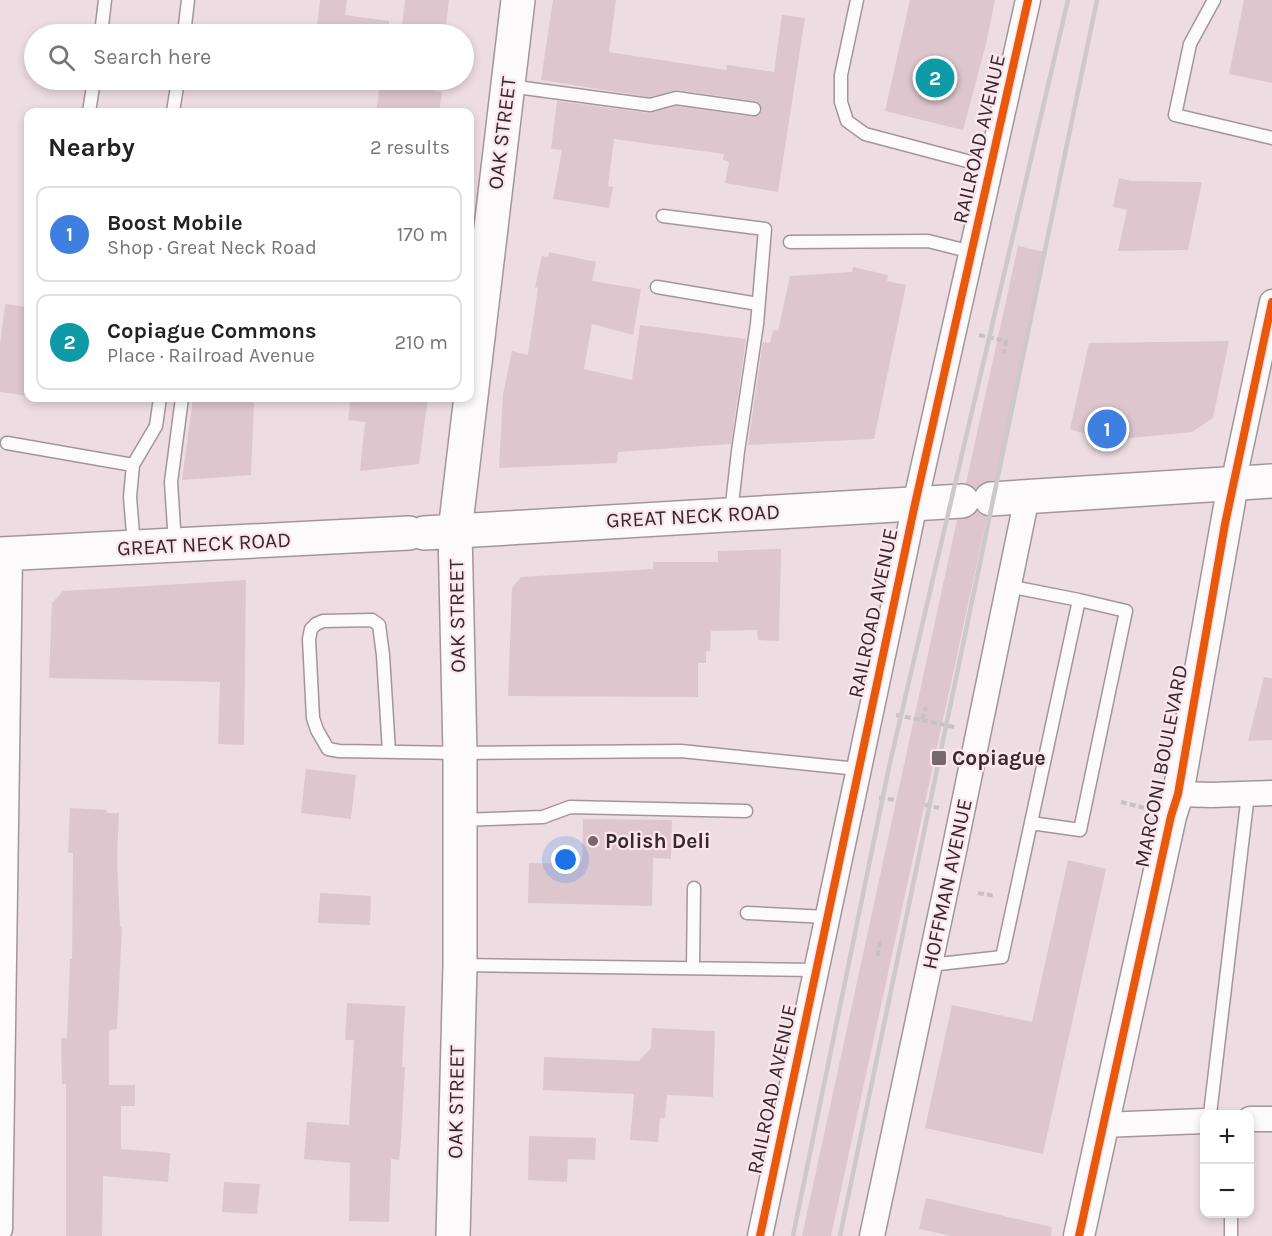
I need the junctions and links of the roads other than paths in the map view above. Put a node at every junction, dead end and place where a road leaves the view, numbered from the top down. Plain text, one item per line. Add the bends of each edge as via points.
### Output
1 (105, 0) edge
2 (188, 0) edge
3 (518, 0) edge
4 (857, 0) edge
5 (1028, 0) edge
6 (1214, 0) edge
7 (101, 24) edge
8 (185, 24) edge
9 (508, 86) junction
10 (93, 90) edge
11 (176, 90) edge
12 (90, 108) edge
13 (174, 108) edge
14 (754, 110) dead end
15 (1272, 138) edge
16 (991, 166) junction
17 (663, 216) dead end
18 (790, 242) dead end
19 (972, 252) junction
20 (474, 278) edge
21 (657, 286) dead end
22 (1272, 302) edge
23 (758, 304) junction
24 (159, 402) edge
25 (181, 402) edge
26 (452, 402) edge
27 (7, 443) dead end
28 (133, 465) junction
29 (1272, 481) edge
30 (1233, 484) junction
31 (1027, 496) junction
32 (915, 504) junction
33 (731, 514) junction
34 (429, 532) junction
35 (175, 545) junction
36 (134, 548) junction
37 (5, 554) edge
38 (1008, 586) junction
39 (1079, 600) junction
40 (389, 752) junction
41 (460, 753) junction
42 (3, 761) edge
43 (858, 769) junction
44 (1272, 793) edge
45 (1178, 794) junction
46 (1248, 794) junction
47 (746, 811) dead end
48 (460, 820) junction
49 (1031, 823) junction
50 (694, 888) dead end
51 (747, 913) dead end
52 (827, 917) junction
53 (460, 965) junction
54 (930, 965) junction
55 (693, 968) junction
56 (815, 970) junction
57 (1210, 1110) edge
58 (1254, 1119) edge
59 (1272, 1119) edge
60 (1200, 1121) edge
61 (1102, 1125) junction
62 (1231, 1218) edge
63 (0, 1229) edge
64 (453, 1236) edge
65 (760, 1236) edge
66 (872, 1236) edge
67 (1079, 1236) edge
68 (1231, 1236) edge

1 - 7 lane
2 - 8 lane
3 - 9 main road, OAK STREET
4 - 16 lane via 841,75 847,121 865,134
5 - 16 street, RAILROAD AVENUE
6 - 15 lane via 1190,44 1175,115
9 - 14 lane via 650,105 676,98
9 - 20 main road, OAK STREET
10 - 12 lane
11 - 13 lane
16 - 19 street, RAILROAD AVENUE
17 - 23 lane via 765,229
18 - 19 lane via 928,241
19 - 32 street, RAILROAD AVENUE
21 - 23 lane
22 - 30 street, MARCONI BOULEVARD
23 - 33 lane
24 - 28 lane via 156,426
25 - 35 lane via 171,482
26 - 34 main road, OAK STREET
27 - 28 lane
28 - 36 lane via 130,497
29 - 30 main road, GREAT NECK ROAD
30 - 31 main road, GREAT NECK ROAD
30 - 45 street, MARCONI BOULEVARD
31 - 32 main road, GREAT NECK ROAD
31 - 38 street, HOFFMAN AVENUE
32 - 33 main road, GREAT NECK ROAD
32 - 43 street, RAILROAD AVENUE
33 - 34 main road, GREAT NECK ROAD
34 - 35 main road, GREAT NECK ROAD
34 - 41 main road, OAK STREET
35 - 36 main road, GREAT NECK ROAD
36 - 37 main road, GREAT NECK ROAD
37 - 42 street
38 - 39 lane
38 - 54 street, HOFFMAN AVENUE
39 - 49 lane
39 - 49 lane via 1126,610 1080,830
40 - 40 lane via 339,751 328,748 322,740 313,718 309,639 315,624 372,620 379,625
40 - 41 lane
41 - 43 lane via 681,751
41 - 48 main road, OAK STREET
42 - 63 street
43 - 52 street, RAILROAD AVENUE
44 - 46 street
45 - 46 street
45 - 61 street, MARCONI BOULEVARD
46 - 57 lane
47 - 48 lane via 570,807 543,817
48 - 53 main road, OAK STREET
49 - 54 lane via 1002,957
50 - 55 lane
51 - 52 lane
52 - 56 street, RAILROAD AVENUE
53 - 55 lane
53 - 64 main road, OAK STREET
54 - 66 street, HOFFMAN AVENUE
55 - 56 lane
56 - 65 street, RAILROAD AVENUE
58 - 59 street
60 - 61 street
61 - 67 street, MARCONI BOULEVARD
62 - 68 lane

